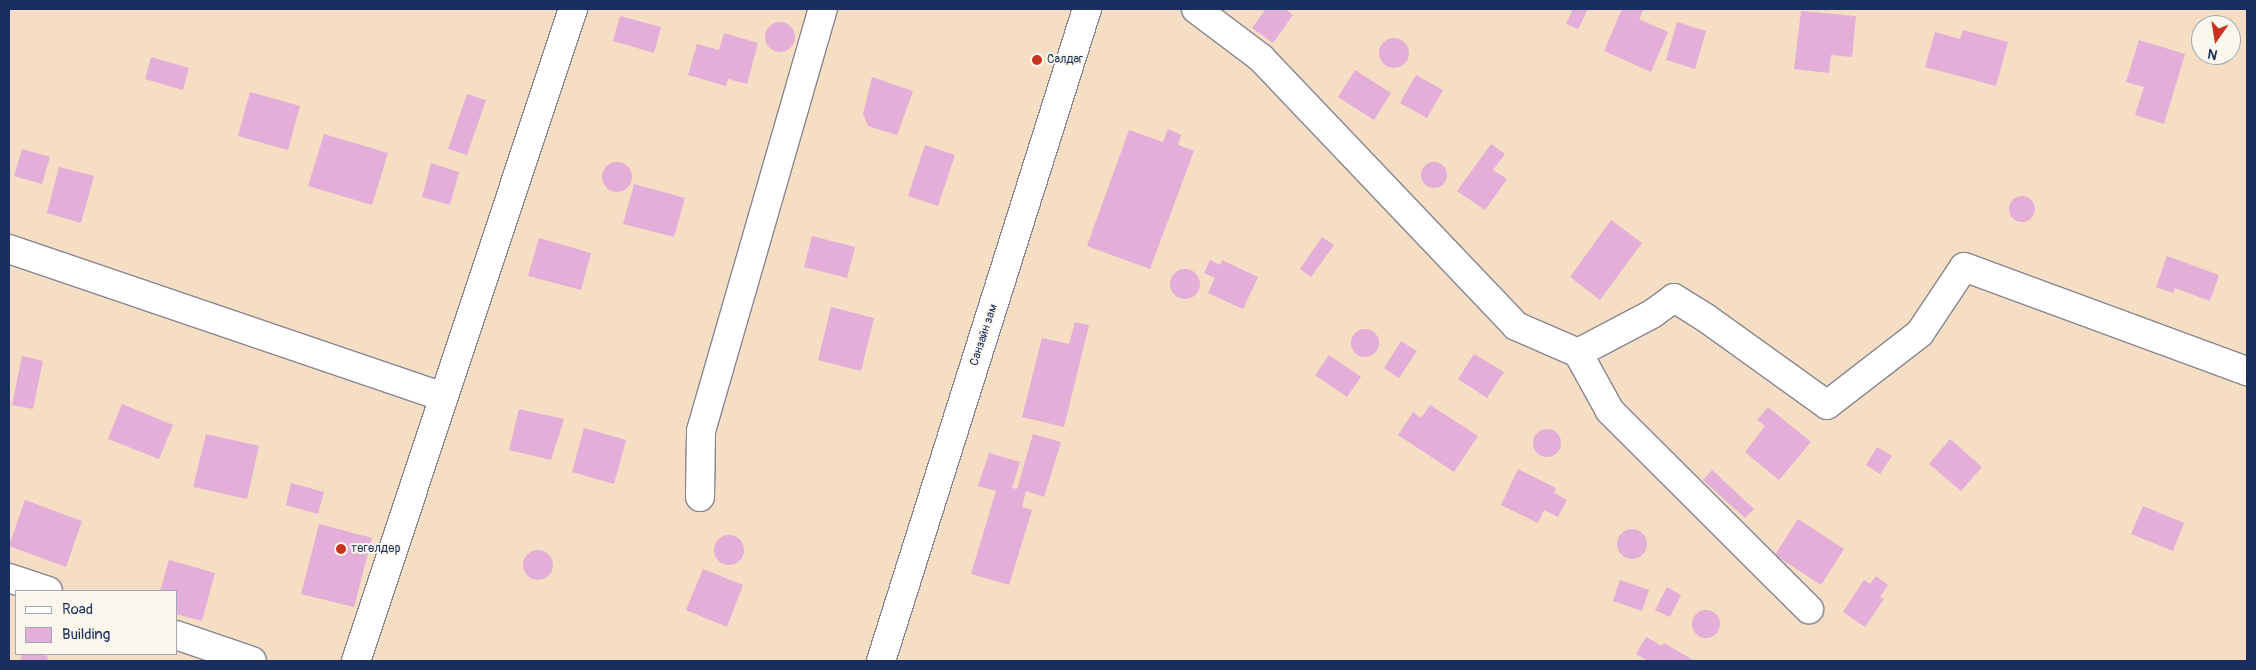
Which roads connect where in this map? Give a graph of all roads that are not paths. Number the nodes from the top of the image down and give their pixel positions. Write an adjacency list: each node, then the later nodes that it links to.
1 (573, 9): 8 (street)
2 (823, 9): 9 (street)
3 (1087, 9): 16 (street, Санзайн зам)
4 (1196, 9): 6 (street)
5 (9, 249): 8 (street)
6 (1578, 353): 7 (street); 12 (street)
7 (2247, 372)
8 (444, 397): 15 (street)
9 (700, 497)
10 (9, 578): 11 (street)
11 (45, 590)
12 (1809, 609)
13 (178, 636): 14 (street)
14 (252, 661)
15 (356, 661)
16 (881, 661)

